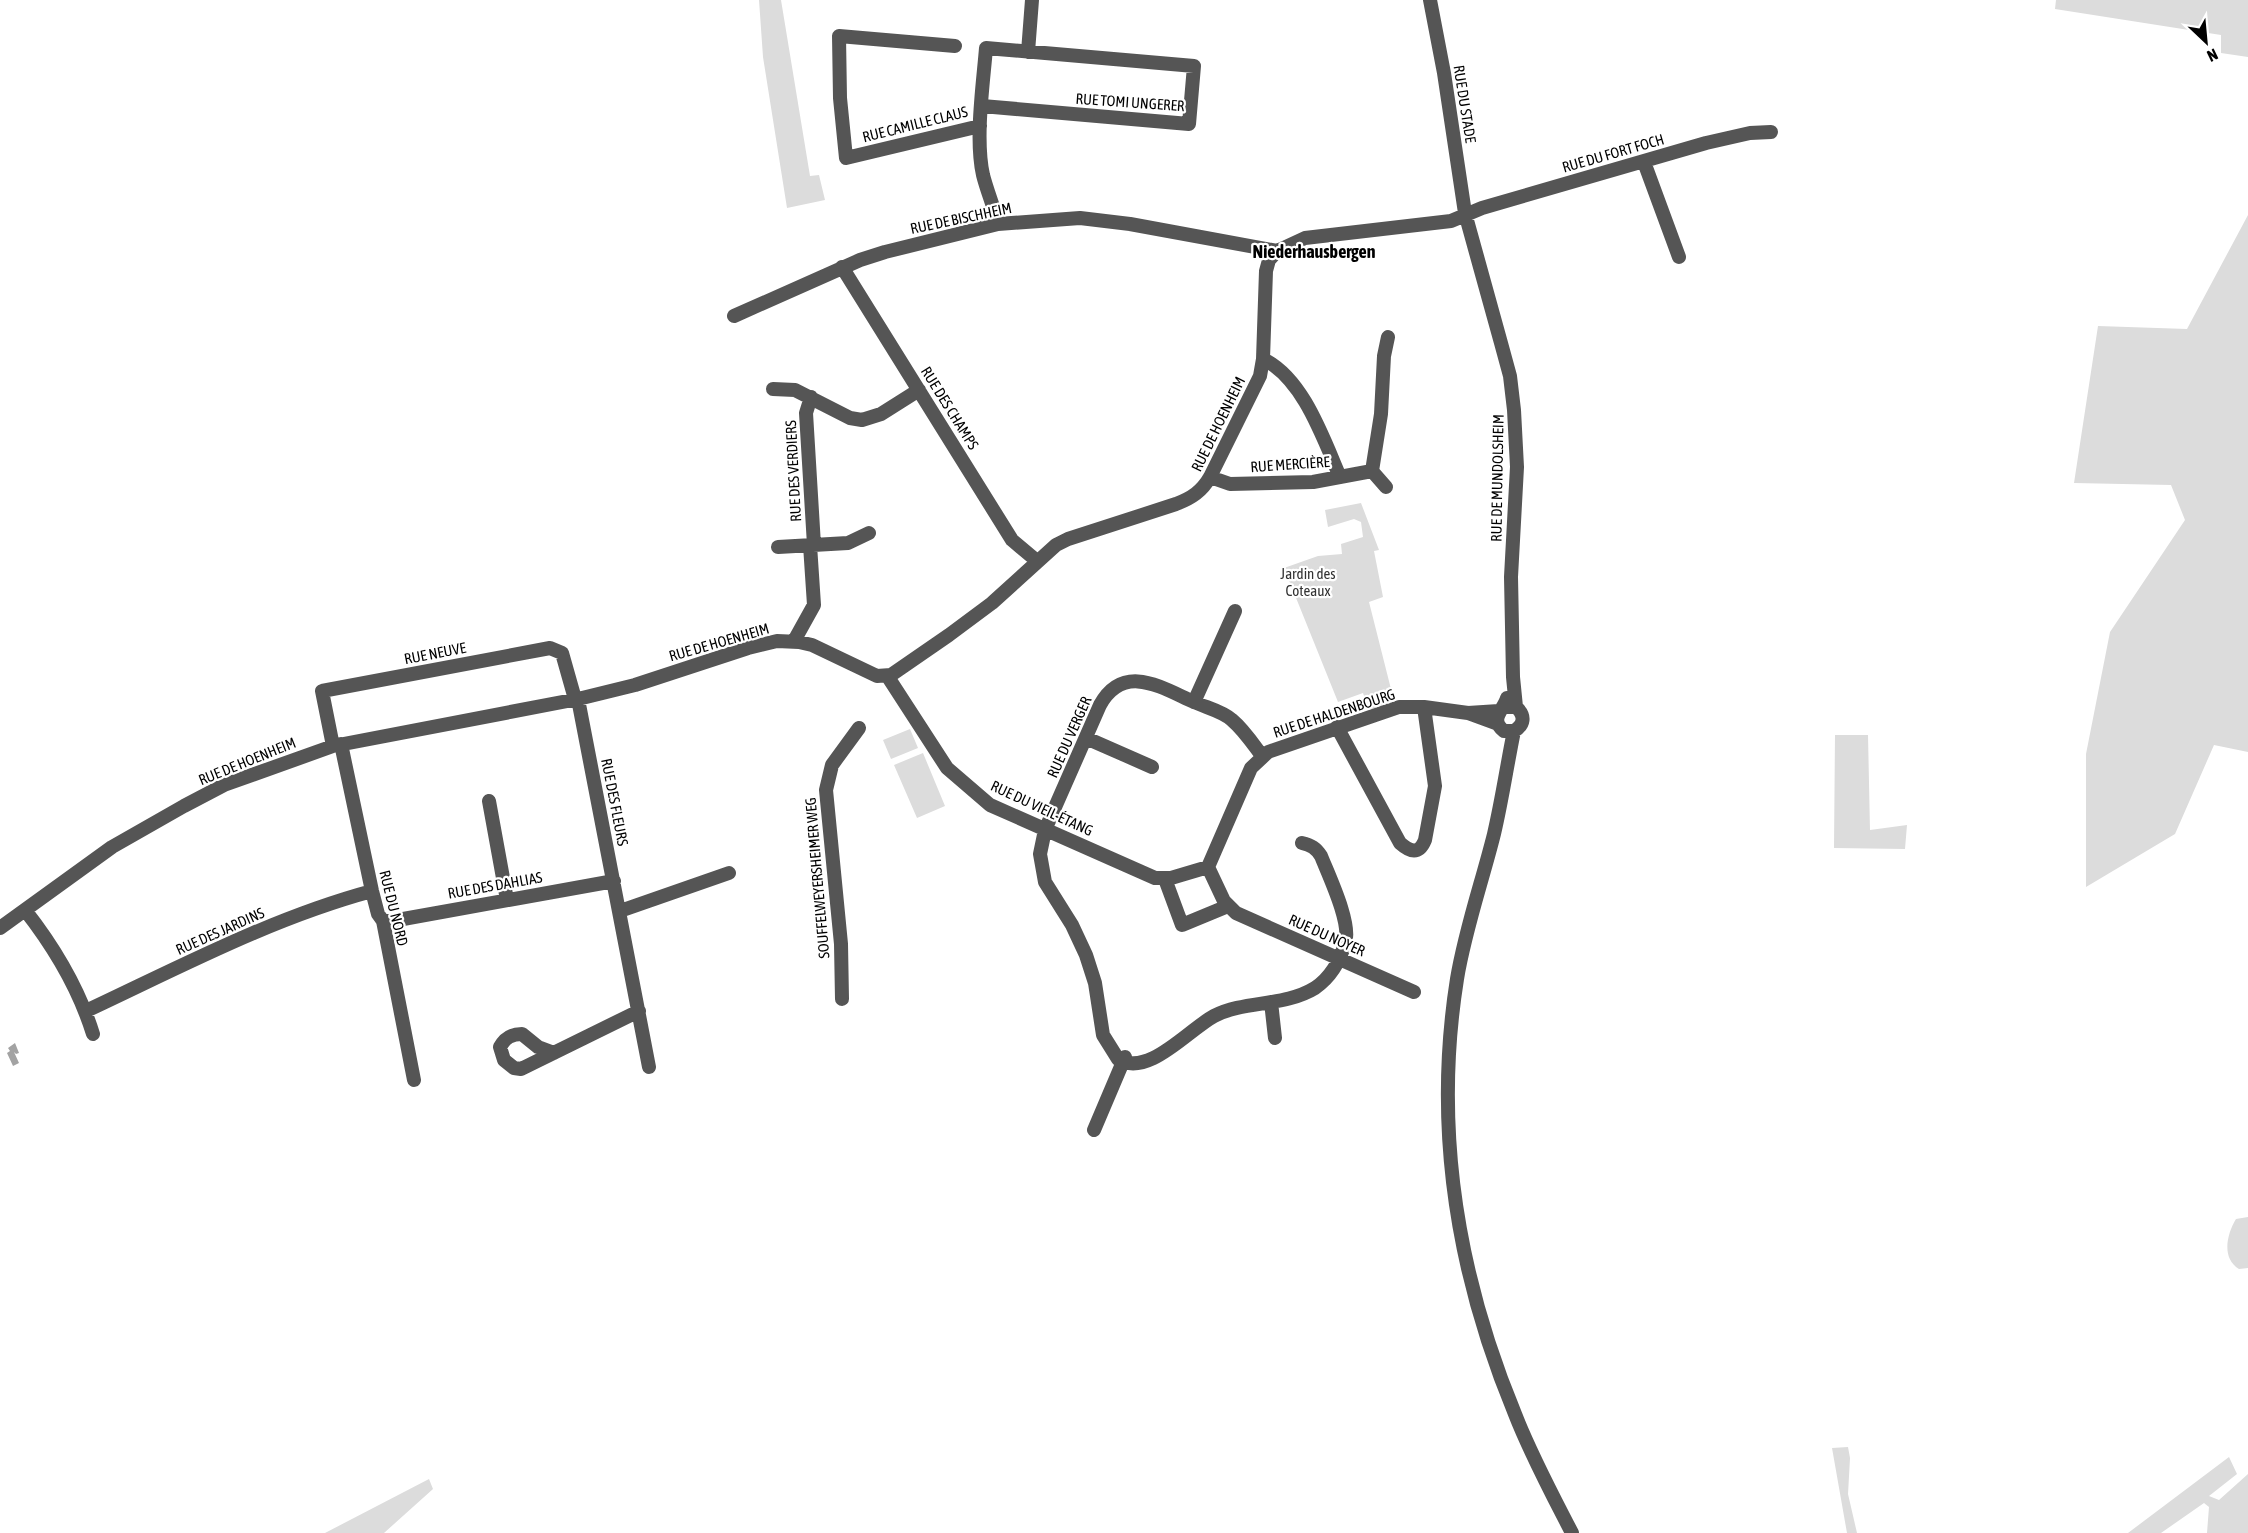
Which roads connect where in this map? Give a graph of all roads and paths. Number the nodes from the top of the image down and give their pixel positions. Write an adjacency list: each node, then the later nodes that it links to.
1 (1032, 0): 4 (street)
2 (1430, 0): 9 (street, RUE DU STADE)
3 (956, 46): 6 (street, RUE CAMILLE CLAUS)
4 (1028, 52): 5 (street, RUE TOMI UNGERER); 5 (street, RUE TOMI UNGERER)
5 (982, 106): 6 (street)
6 (980, 126): 10 (street)
7 (1771, 132): 8 (street, RUE DU FORT FOCH)
8 (1644, 162): 9 (street, RUE DU FORT FOCH); 12 (street)
9 (1465, 213): 11 (street); 34 (street, RUE DE MUNDOLSHEIM)
10 (998, 224): 11 (street, RUE DE BISCHHEIM); 13 (street, RUE DE BISCHHEIM)
11 (1277, 251): 16 (street, RUE DE HOENHEIM)
12 (1679, 257)
13 (842, 267): 14 (street, RUE DE BISCHHEIM); 18 (street, RUE DES CHAMPS)
14 (734, 316)
15 (1388, 337): 20 (street)
16 (1263, 359): 21 (street, RUE DE HOENHEIM); 22 (street)
17 (773, 389): 19 (street)
18 (919, 390): 19 (street); 27 (street, RUE DES CHAMPS)
19 (812, 397): 25 (street, RUE DES VERDIERS)
20 (1372, 471): 22 (street, RUE MERCIÈRE); 23 (street)
21 (1210, 477): 22 (street, RUE MERCIÈRE); 27 (street, RUE DE HOENHEIM)
22 (1340, 477)
23 (1386, 487)
24 (869, 533): 25 (street)
25 (812, 545): 26 (street); 29 (street, RUE DES VERDIERS)
26 (778, 547)
27 (1037, 561): 30 (street, RUE DE HOENHEIM)
28 (1235, 611): 32 (street)
29 (794, 641): 30 (street, RUE DE HOENHEIM); 31 (street, RUE DE HOENHEIM)
30 (888, 677): 42 (street, RUE DU VIEIL-ÉTANG)
31 (576, 699): 38 (street, RUE DE HOENHEIM); 38 (street, RUE NEUVE); 47 (street, RUE DES FLEURS)
32 (1194, 702): 37 (street, RUE DU VERGER); 39 (street, RUE DU VERGER)
33 (1424, 707): 34 (street, RUE DE HALDENBOURG); 35 (street, RUE DE HALDENBOURG); 35 (street)
34 (1506, 719): 68 (street, RUE DE MUNDOLSHEIM)
35 (1337, 727): 39 (street, RUE DE HALDENBOURG)
36 (860, 728): 57 (street, SOUFFELWEYERSHEIMER WEG)
37 (1086, 738): 40 (street); 42 (street, RUE DU VERGER)
38 (337, 745): 48 (street, RUE DU NORD); 51 (street, RUE DE HOENHEIM)
39 (1262, 756): 44 (street, RUE DE HALDENBOURG)
40 (1152, 767)
41 (489, 801): 49 (street)
42 (1045, 830): 46 (street, RUE DU VIEIL-ÉTANG); 64 (street, RUE DU VERGER)
43 (1302, 843): 55 (street)
44 (1208, 867): 46 (street); 50 (street)
45 (729, 873): 52 (street)
46 (1166, 879): 50 (street)
47 (614, 881): 49 (street, RUE DES DAHLIAS); 52 (street, RUE DES FLEURS)
48 (372, 891): 53 (street, RUE DU NORD); 59 (street, RUE DES JARDINS)
49 (507, 900): 53 (street, RUE DES DAHLIAS)
50 (1228, 906): 55 (street, RUE DU NOYER)
51 (25, 910): 54 (street, RUE DE HOENHEIM); 59 (street)
52 (620, 911): 60 (street, RUE DES FLEURS)
53 (382, 921): 66 (street, RUE DU NORD)
54 (1, 928)
55 (1339, 959): 56 (street, RUE DU NOYER); 58 (street)
56 (1414, 992)
57 (842, 999)
58 (1271, 1002): 62 (street); 64 (street)
59 (86, 1011): 61 (street)
60 (639, 1011): 63 (street); 65 (street, RUE DES FLEURS)
61 (93, 1034)
62 (1275, 1038)
63 (554, 1053)
64 (1124, 1059): 67 (street)
65 (649, 1066)
66 (414, 1080)
67 (1094, 1130)
68 (1572, 1533)

